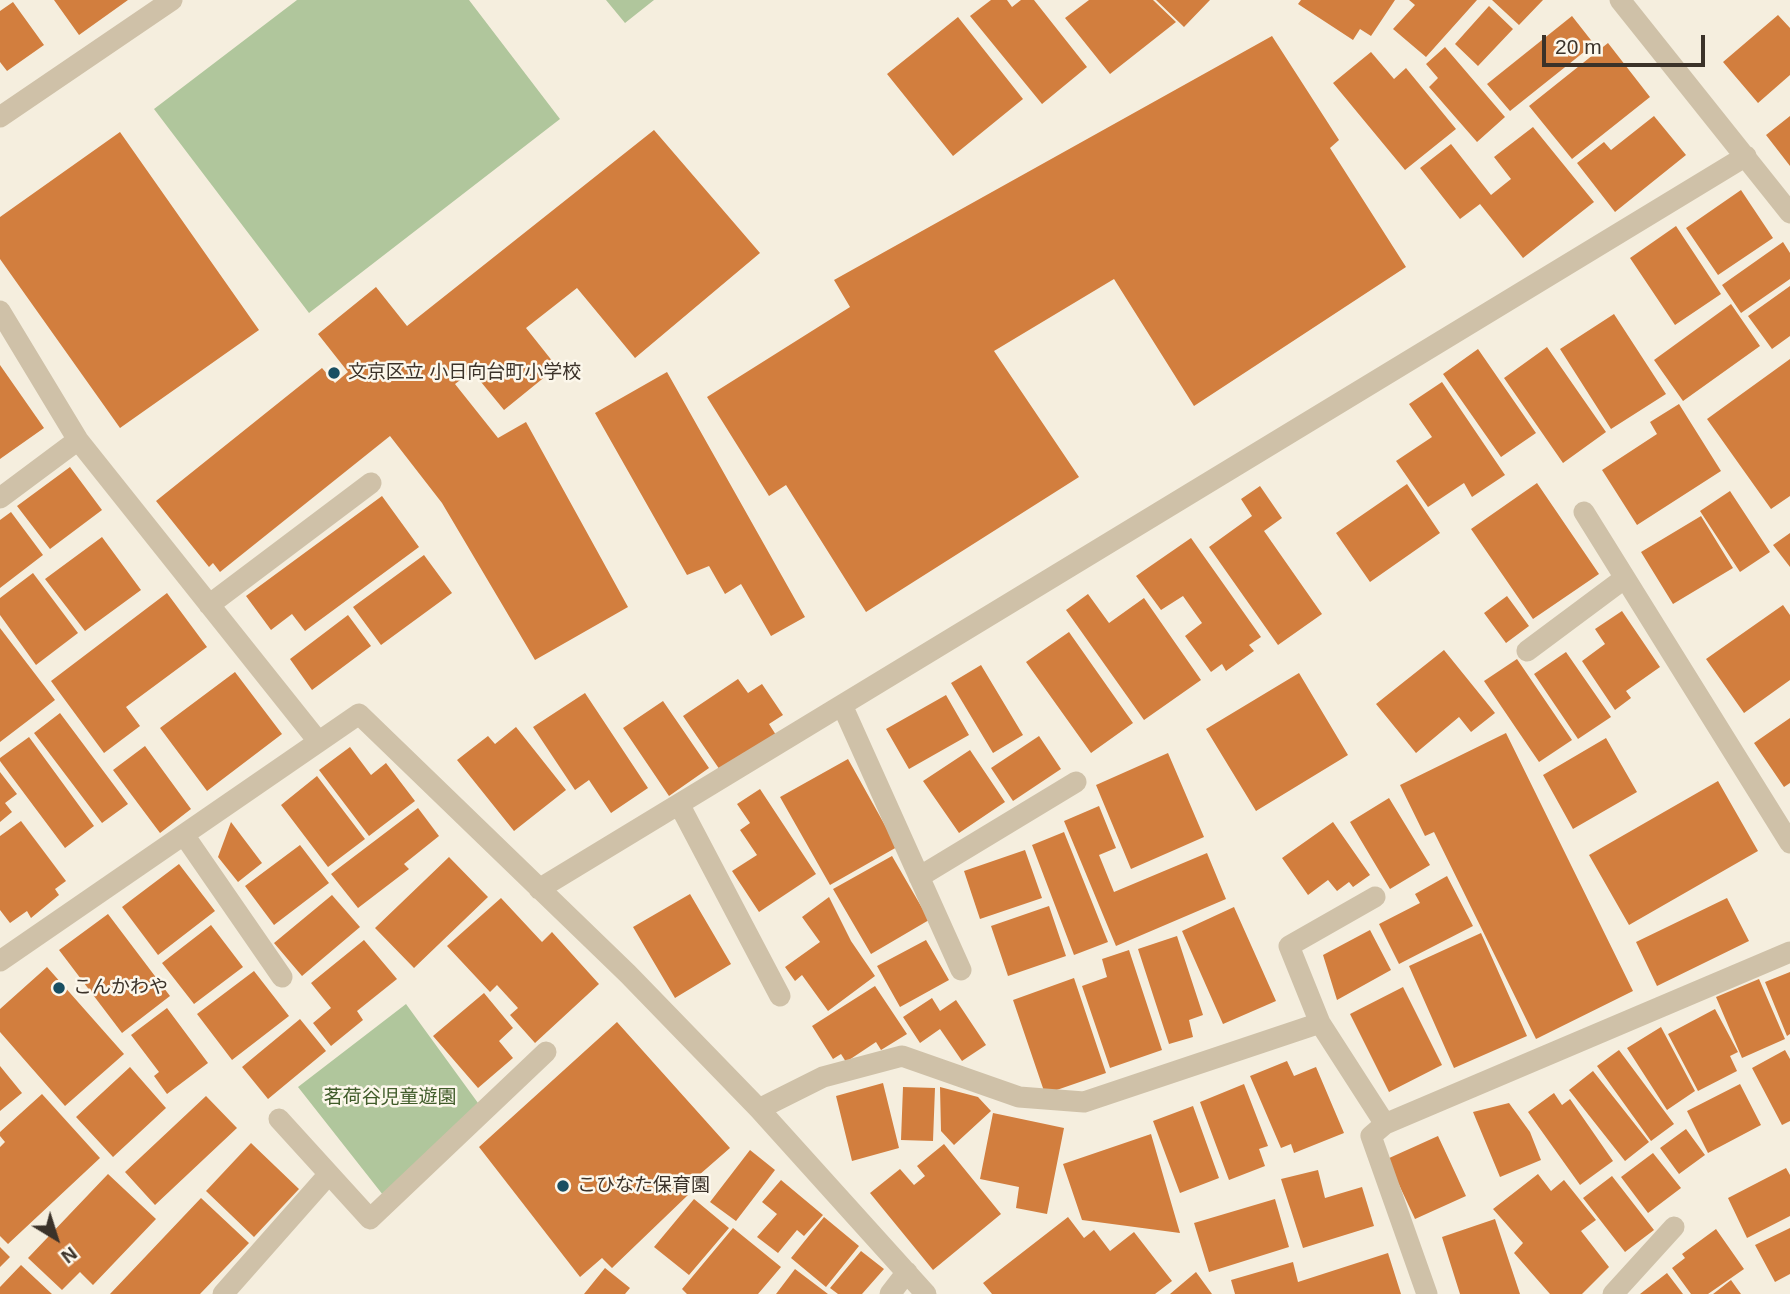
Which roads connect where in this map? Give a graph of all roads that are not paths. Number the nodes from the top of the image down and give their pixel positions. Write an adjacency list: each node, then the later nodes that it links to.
1 (172, 0): 3 (street)
2 (1620, 0): 4 (street)
3 (0, 117)
4 (1746, 156): 5 (street); 14 (street)
5 (1790, 213)
6 (0, 311): 7 (street)
7 (78, 440): 9 (street); 12 (street)
8 (370, 483): 12 (street)
9 (0, 498)
10 (1584, 513): 11 (street)
11 (1625, 578): 13 (street); 19 (street)
12 (209, 605): 15 (street)
13 (1527, 651)
14 (842, 705): 17 (street); 20 (street)
15 (318, 741): 18 (street); 21 (street)
16 (1076, 782): 20 (street)
17 (679, 804): 21 (street); 27 (street)
18 (184, 835): 24 (street); 26 (street)
19 (1790, 843)
20 (919, 877): 25 (street)
21 (540, 889): 30 (street)
22 (1375, 897): 28 (street)
23 (1790, 951): 32 (street)
24 (0, 961)
25 (961, 970)
26 (282, 978)
27 (780, 996)
28 (1320, 1023): 30 (street); 32 (street)
29 (546, 1052): 33 (street)
30 (759, 1109): 35 (street)
31 (279, 1119): 33 (street)
32 (1385, 1124): 39 (street)
33 (329, 1174): 36 (street)
34 (1674, 1227): 40 (street)
35 (907, 1272): 37 (street); 38 (street)
36 (223, 1294)
37 (890, 1294)
38 (926, 1294)
39 (1427, 1294)
40 (1613, 1294)

